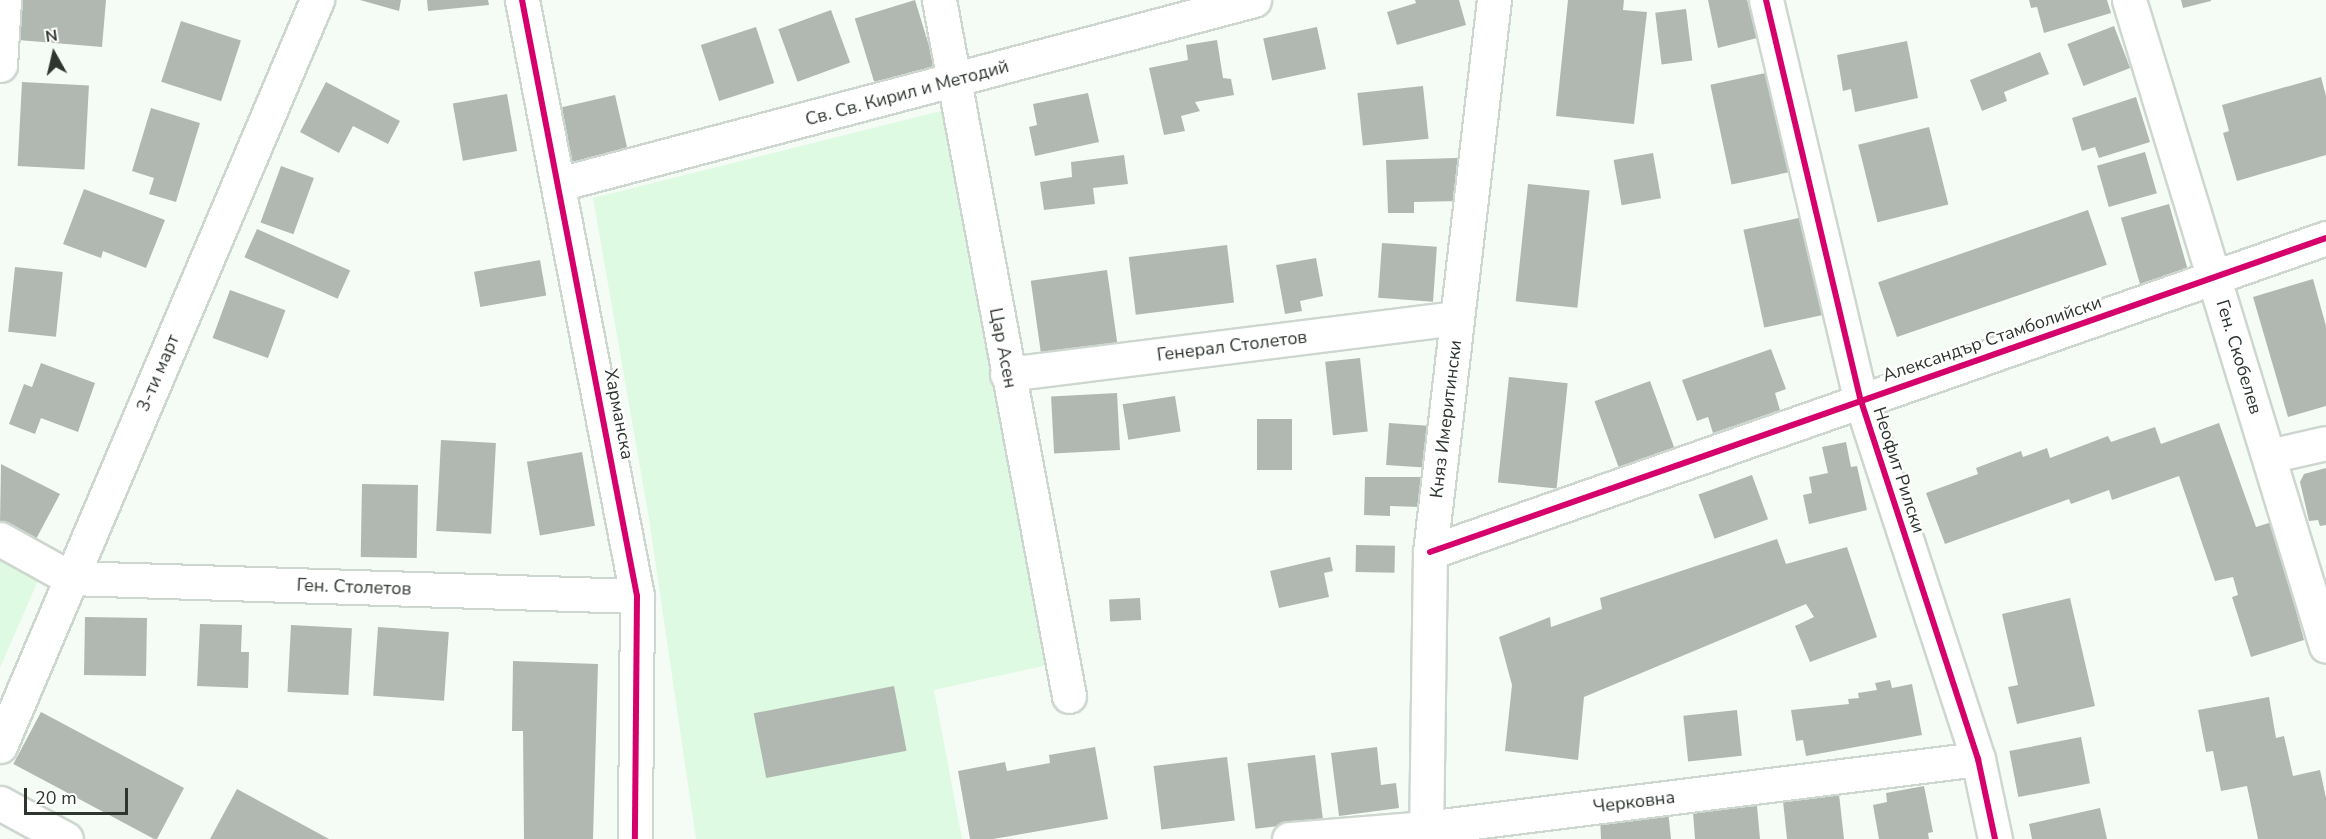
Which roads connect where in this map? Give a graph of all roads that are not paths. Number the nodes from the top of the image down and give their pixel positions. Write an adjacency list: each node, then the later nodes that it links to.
1 (4, 0): 9 (street)
2 (317, 0): 21 (street, 3-ти март)
3 (522, 0): 11 (street, Харманска)
4 (939, 0): 10 (street, Цар Асен)
5 (1254, 0): 10 (street, Св. Св. Кирил и Методий)
6 (1494, 0): 14 (street, Княз Имеритински)
7 (1766, 0): 16 (street, Неофит Рилски)
8 (2129, 0): 13 (street, Ген. Скобелев)
9 (0, 65)
10 (954, 81): 11 (street, Св. Св. Кирил и Методий); 15 (street, Цар Асен)
11 (559, 184): 22 (street, Харманска)
12 (2326, 238): 13 (street, Александър Стамболийски)
13 (2215, 277): 16 (street, Александър Стамболийски); 18 (street, Ген. Скобелев)
14 (1457, 318): 15 (street, Генерал Столетов); 20 (street, Княз Имеритински)
15 (1007, 374): 24 (street, Цар Асен)
16 (1861, 401): 20 (street, Александър Стамболийски); 26 (street, Неофит Рилски)
17 (2326, 443): 18 (street)
18 (2269, 456): 23 (street, Ген. Скобелев)
19 (0, 539): 21 (street)
20 (1430, 552): 28 (street, Княз Имеритински)
21 (70, 578): 22 (street, Ген. Столетов); 25 (street, 3-ти март)
22 (637, 596): 30 (street, Харманска)
23 (2326, 646)
24 (1069, 696)
25 (0, 746)
26 (1978, 759): 28 (street, Черковна); 32 (street, Неофит Рилски)
27 (0, 803): 29 (street)
28 (1426, 833): 31 (street, Черковна)
29 (66, 839)
30 (635, 839)
31 (1289, 839)
32 (1995, 839)

